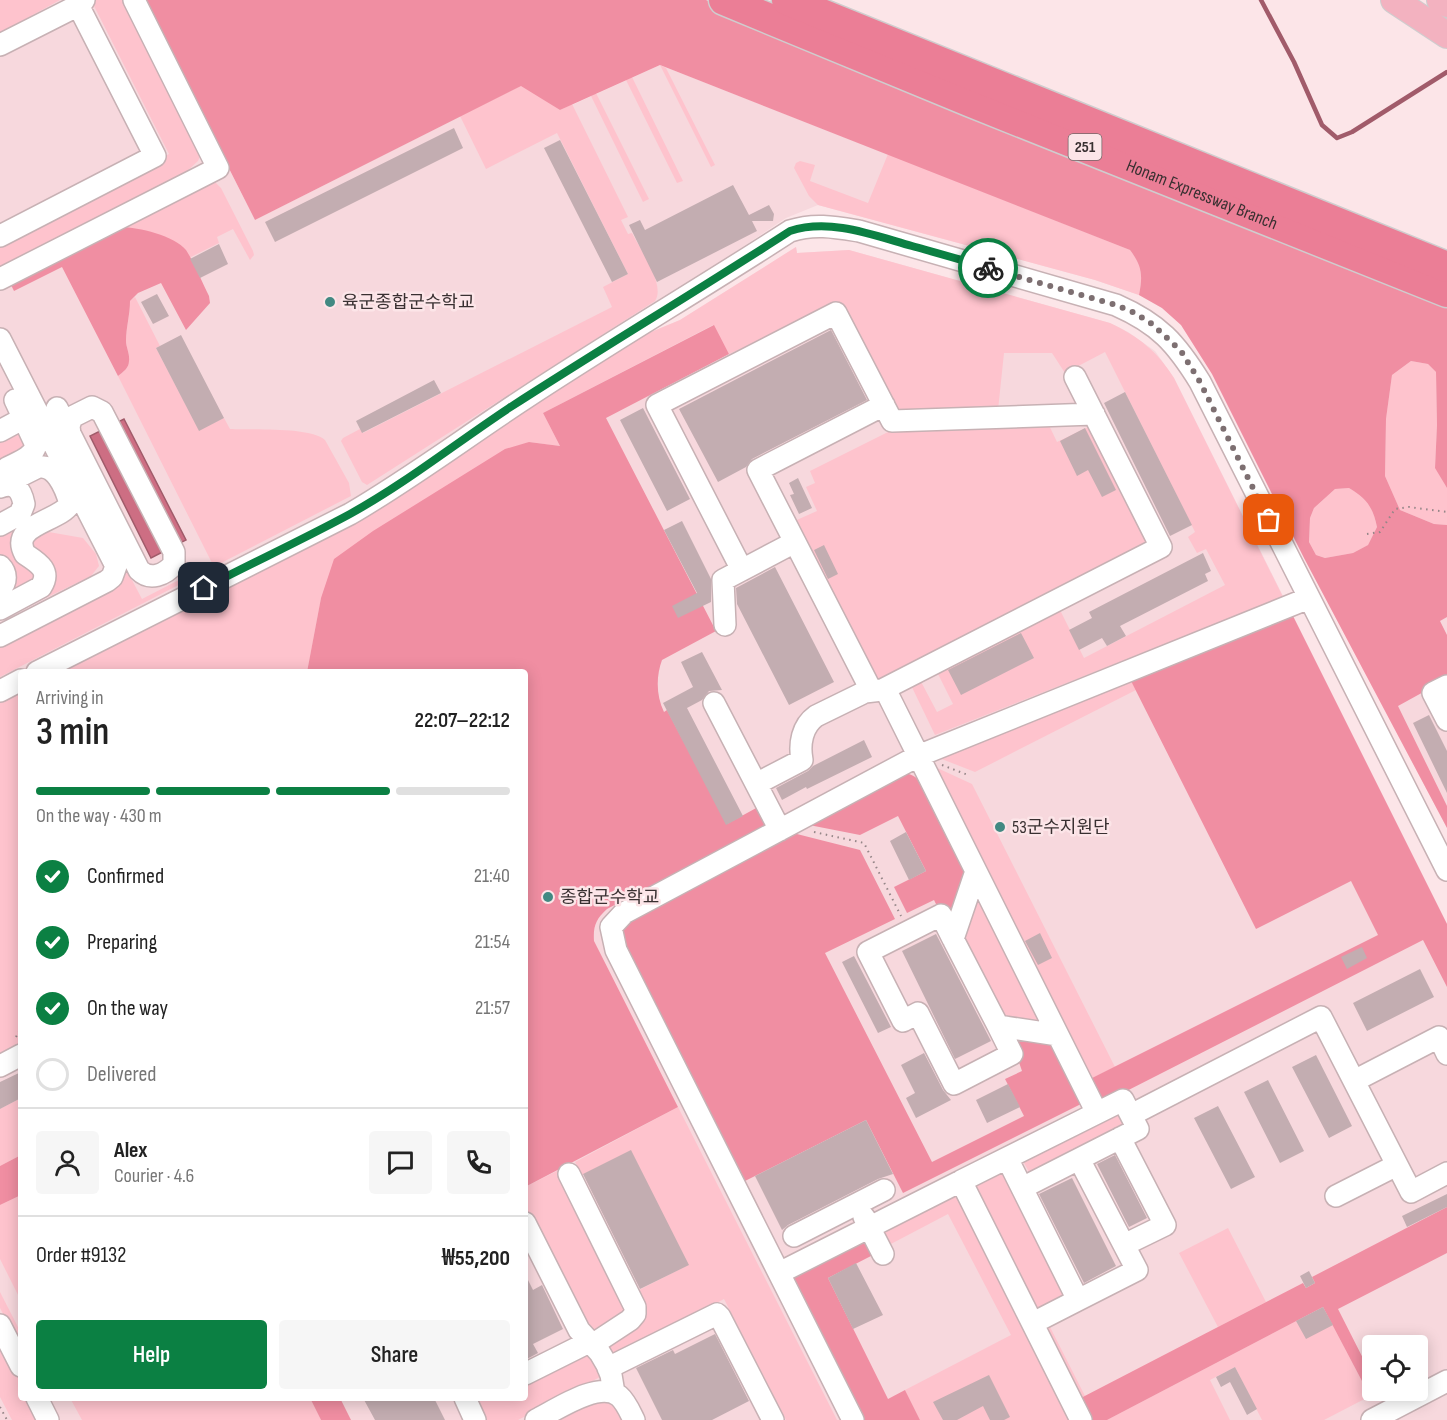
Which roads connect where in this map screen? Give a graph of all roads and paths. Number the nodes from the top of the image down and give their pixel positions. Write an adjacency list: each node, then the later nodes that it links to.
1 (134, 0): 12 (street)
2 (724, 0): 13 (highway, Honam Expressway Branch / 251)
3 (787, 0): 11 (highway, Honam Expressway Branch / 251)
4 (1394, 0): 8 (main road)
5 (1440, 0): 7 (main road)
6 (81, 3): 9 (street); 10 (street)
7 (1447, 4)
8 (1447, 34)
9 (0, 45)
10 (0, 236)
11 (1447, 267)
12 (0, 279)
13 (1447, 292)
14 (0, 339): 36 (street)
15 (0, 370): 17 (street)
16 (1075, 377): 20 (street)
17 (6, 399): 21 (street)
18 (884, 405): 20 (street); 29 (street); 31 (street)
19 (57, 408): 23 (street)
20 (1094, 414): 40 (street)
21 (24, 418): 22 (street); 24 (street)
22 (0, 431)
23 (70, 435): 23 (street)
24 (0, 471)
25 (0, 487): 27 (street); 34 (street)
26 (1447, 512): 28 (path)
27 (0, 525)
28 (1367, 534)
29 (795, 542): 31 (street); 40 (street)
30 (0, 566): 32 (street)
31 (742, 570): 35 (street)
32 (0, 589)
33 (1309, 598): 37 (street); 44 (street); 47 (street)
34 (0, 609)
35 (725, 625)
36 (0, 636)
37 (43, 669)
38 (18, 682): 41 (street)
39 (1447, 686): 43 (street)
40 (878, 689): 44 (street); 45 (street)
41 (0, 691)
42 (714, 703): 45 (street)
43 (1447, 720)
44 (918, 756): 46 (street); 48 (street)
45 (756, 783): 46 (street)
46 (784, 828): 49 (path); 75 (street)
47 (1447, 870)
48 (976, 872): 50 (street); 52 (street)
49 (909, 931): 50 (street); 51 (street)
50 (953, 939): 51 (street)
51 (998, 1026): 52 (street)
52 (1058, 1035): 57 (street)
53 (1447, 1054): 56 (street)
54 (18, 1057): 55 (street)
55 (0, 1066)
56 (1354, 1081): 58 (street); 62 (street)
57 (1097, 1113): 58 (street); 60 (street)
58 (1131, 1115): 59 (street)
59 (1120, 1138): 61 (street); 73 (street)
60 (1007, 1158): 65 (street); 66 (street)
61 (1079, 1159): 66 (street); 73 (street)
62 (1396, 1165): 63 (street); 68 (street)
63 (1447, 1173)
64 (569, 1174): 79 (street)
65 (961, 1181): 70 (street); 77 (street)
66 (1022, 1188): 76 (street)
67 (884, 1190): 69 (street)
68 (1336, 1196)
69 (857, 1204): 70 (street); 72 (street)
70 (869, 1227): 74 (street); 75 (street)
71 (528, 1229): 79 (street)
72 (794, 1236)
73 (1124, 1245): 76 (street)
74 (883, 1254)
75 (779, 1273): 95 (street)
76 (1078, 1300): 77 (street)
77 (1033, 1323): 96 (street)
78 (0, 1325): 80 (street)
79 (590, 1343): 81 (street); 82 (street)
80 (18, 1360)
81 (608, 1368): 84 (street); 94 (street)
82 (528, 1373)
83 (1447, 1381): 87 (street)
84 (614, 1393): 92 (street); 93 (street)
85 (38, 1401): 90 (street)
86 (466, 1401): 91 (street)
87 (1411, 1403): 97 (street)
88 (0, 1407): 89 (path)
89 (7, 1420)
90 (48, 1420)
91 (476, 1420)
92 (536, 1420)
93 (634, 1420)
94 (773, 1420)
95 (853, 1420)
96 (1081, 1420)
97 (1372, 1420)

